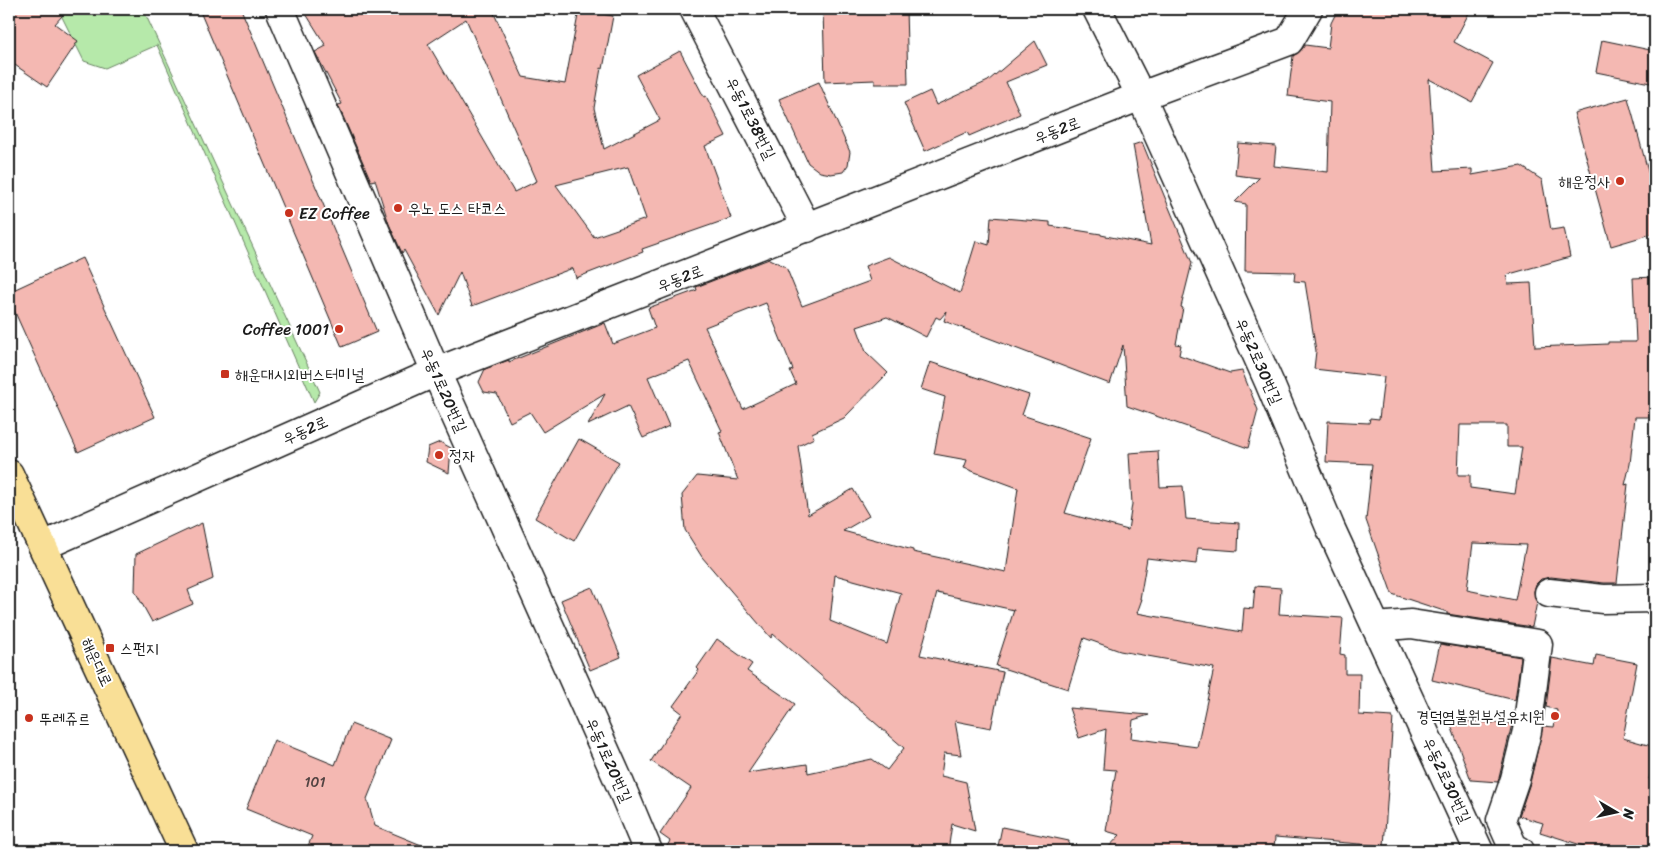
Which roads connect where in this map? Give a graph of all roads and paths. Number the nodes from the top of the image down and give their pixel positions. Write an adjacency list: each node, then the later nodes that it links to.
1 (280, 9): 7 (street, 우동1로20번길)
2 (694, 9): 6 (street, 우동1로38번길)
3 (1097, 9): 5 (street, 우동2로30번길)
4 (1308, 9): 5 (street, 우동2로)
5 (1141, 96): 6 (street, 우동2로); 12 (street, 우동2로30번길)
6 (807, 228): 7 (street, 우동2로)
7 (436, 372): 9 (street, 우동2로); 14 (street, 우동1로20번길)
8 (9, 474): 9 (main road, 해운대로)
9 (43, 546): 13 (main road, 해운대로)
10 (1549, 593): 11 (street)
11 (1655, 598)
12 (1376, 627): 15 (street, 우동2로30번길); 16 (street)
13 (184, 851)
14 (648, 851)
15 (1479, 851)
16 (1520, 851)

